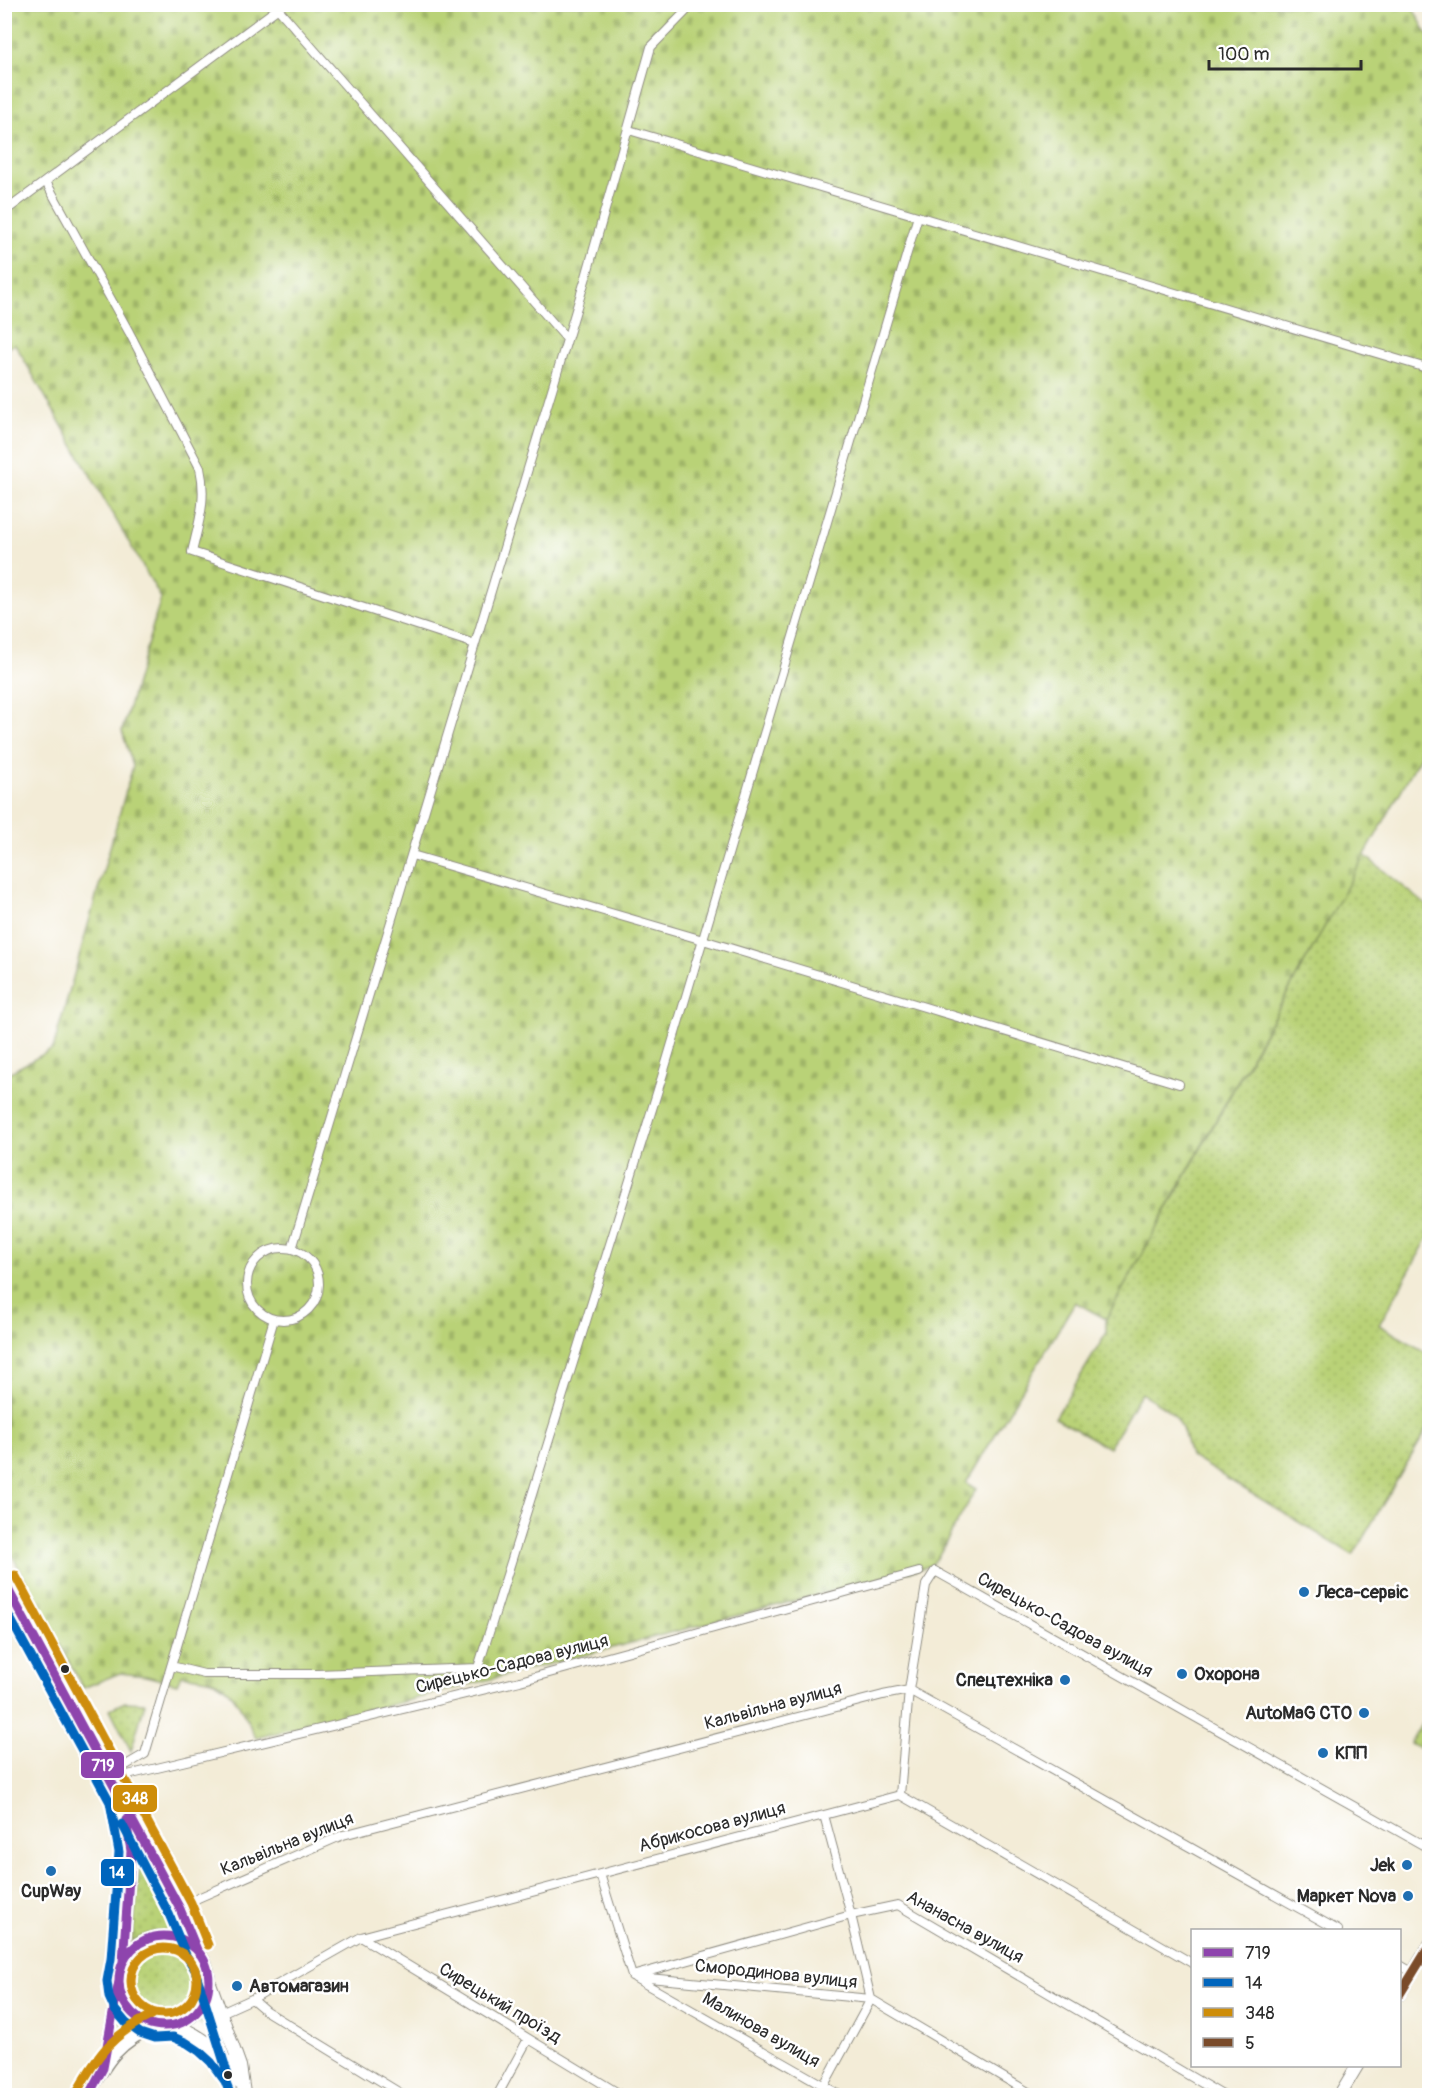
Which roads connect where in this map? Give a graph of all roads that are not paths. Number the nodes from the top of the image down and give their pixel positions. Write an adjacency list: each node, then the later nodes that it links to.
1 (693, 4): 3 (street)
2 (276, 7): 4 (street); 7 (street)
3 (629, 130): 6 (street); 7 (street)
4 (46, 182): 5 (street); 9 (street)
5 (4, 212)
6 (918, 216): 8 (street); 11 (street)
7 (567, 339): 9 (street)
8 (1430, 369)
9 (475, 644): 10 (street)
10 (412, 855): 11 (street); 13 (street)
11 (703, 940): 12 (street); 17 (street)
12 (1179, 1084)
13 (292, 1249): 14 (street); 14 (street)
14 (274, 1319): 17 (street)
15 (919, 1572): 19 (street, Сирецько-Садова вулиця)
16 (4, 1581): 19 (main road)
17 (171, 1666): 19 (street)
18 (909, 1690): 20 (street); 23 (street, Сирецько-Садова вулиця); 25 (street, Кальвільна вулиця); 27 (street)
19 (110, 1777): 21 (main road)
20 (900, 1795): 22 (street, Абрикосова вулиця); 32 (street)
21 (122, 1798): 25 (main road); 31 (main road)
22 (824, 1815): 24 (street, Абрикосова вулиця); 26 (street)
23 (1430, 1849)
24 (600, 1874): 28 (street, Абрикосова вулиця); 35 (street)
25 (180, 1909): 30 (main road)
26 (851, 1915): 35 (street, Ананасна вулиця); 40 (street); 56 (street, Ананасна вулиця)
27 (1336, 1929)
28 (361, 1937): 39 (street, Абрикосова вулиця); 44 (street, Сирецький проїзд)
29 (1430, 1944): 34 (main road)
30 (197, 1950): 31 (main road); 37 (main road)
31 (123, 1961): 36 (main road)
32 (1191, 1962)
33 (1401, 1966): 34 (street)
34 (1412, 1972): 38 (main road)
35 (632, 1976): 40 (street, Смородинова вулиця); 47 (street, Малинова вулиця)
36 (119, 1982): 43 (main road); 46 (street)
37 (210, 1982): 41 (main road); 42 (main road)
38 (1401, 1992)
39 (252, 1999): 41 (street, Абрикосова вулиця); 50 (street)
40 (871, 1999): 47 (street); 55 (street, Смородинова вулиця)
41 (221, 2013): 48 (main road)
42 (175, 2025): 43 (main road); 48 (main road)
43 (157, 2026): 46 (street)
44 (528, 2039): 51 (street); 52 (street, Сирецький проїзд)
45 (1356, 2067): 57 (main road)
46 (103, 2068): 49 (street)
47 (824, 2085): 53 (street); 54 (street, Малинова вулиця)
48 (244, 2094)
49 (88, 2096)
50 (405, 2096)
51 (497, 2096)
52 (623, 2096)
53 (818, 2096)
54 (842, 2096)
55 (1035, 2096)
56 (1224, 2096)
57 (1340, 2096)

